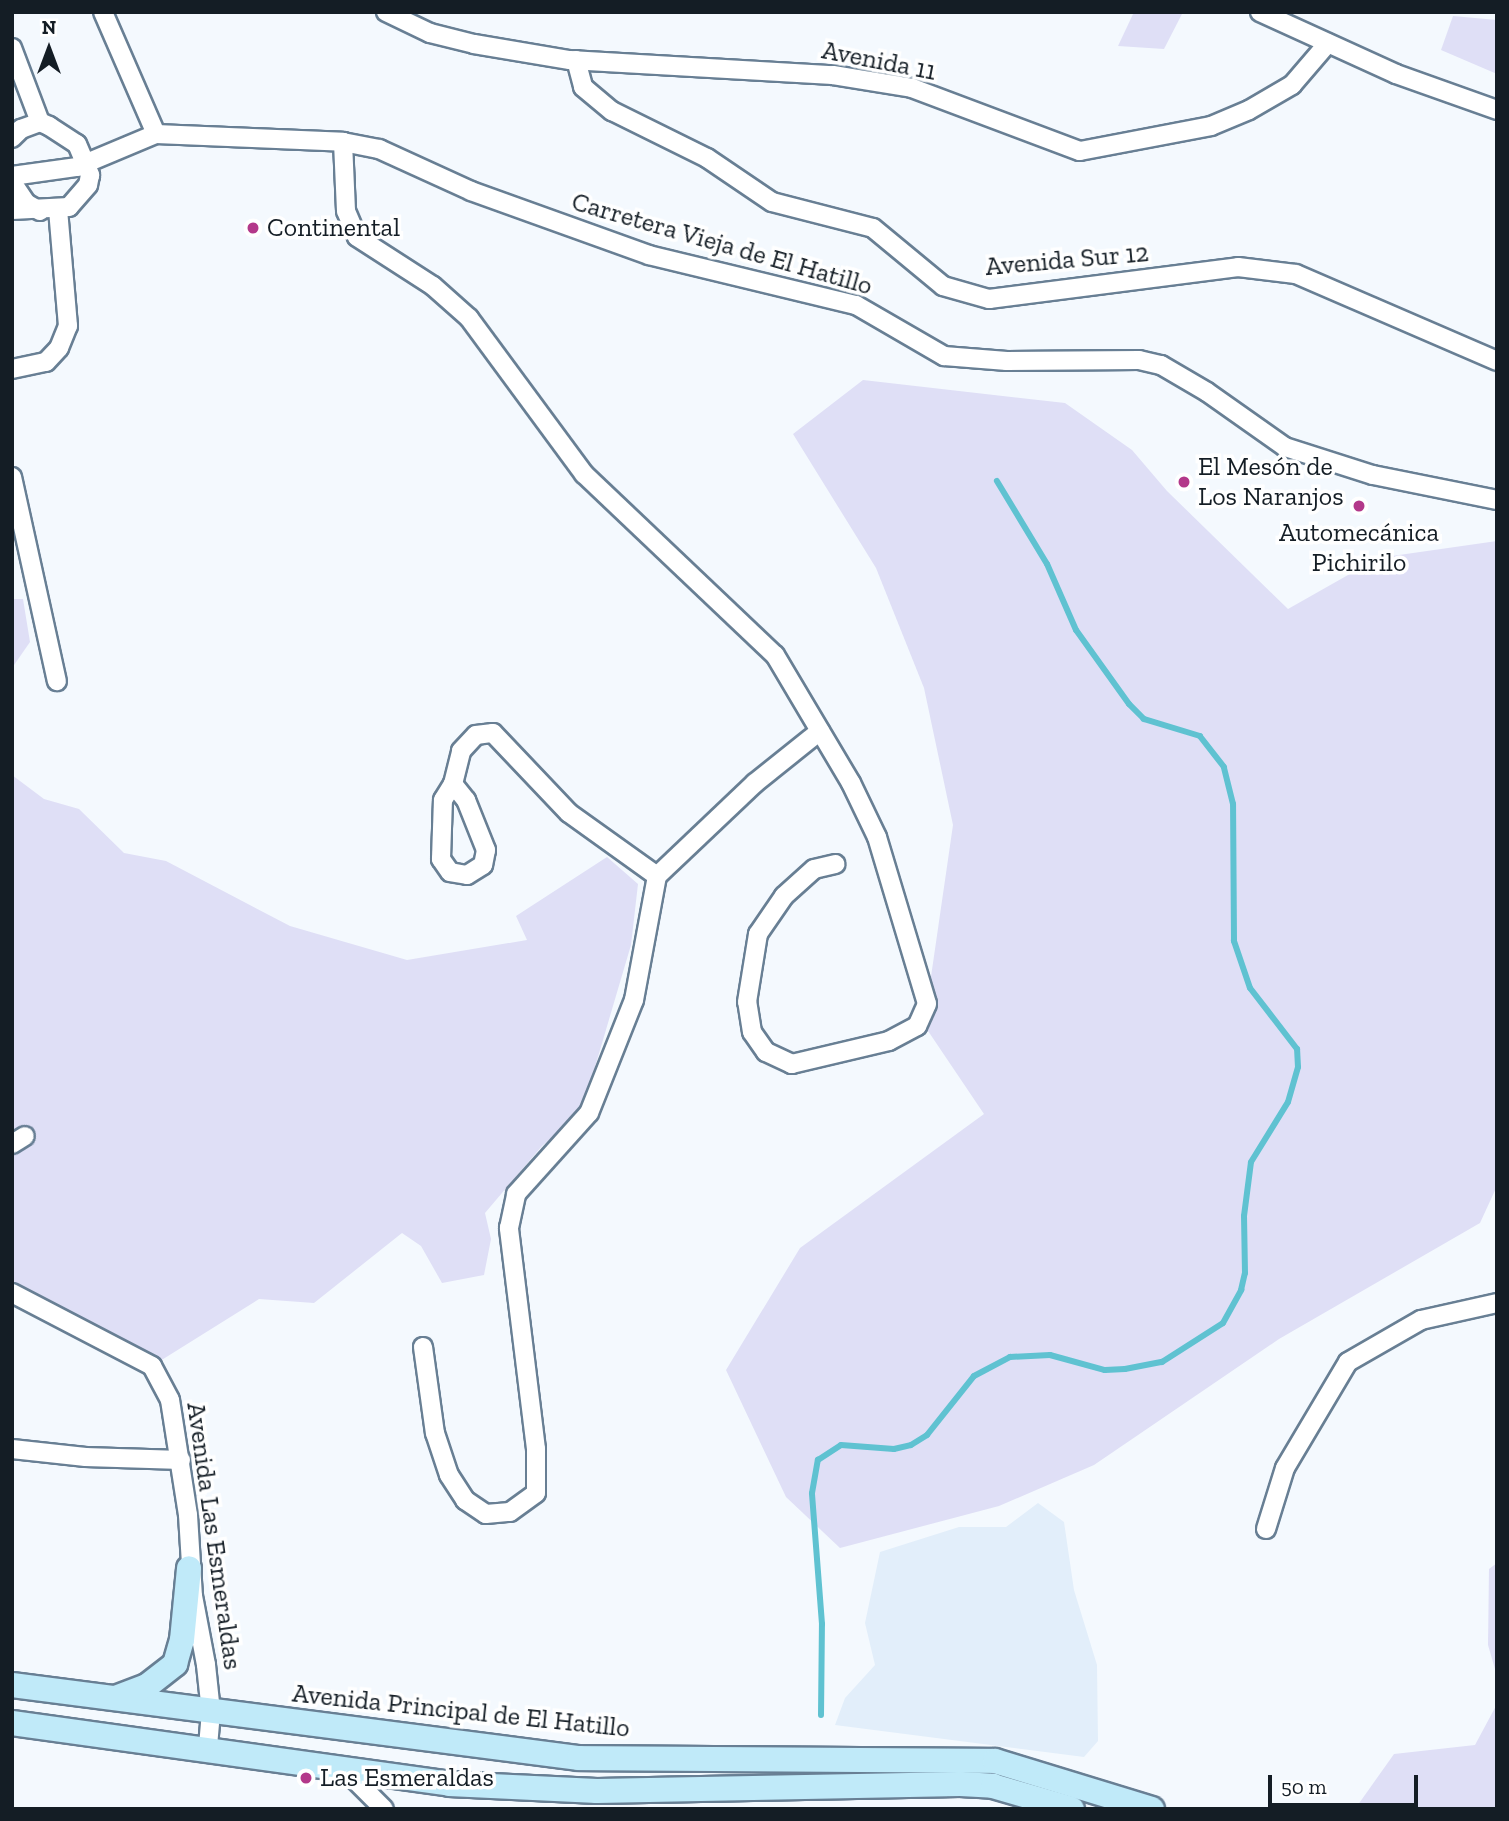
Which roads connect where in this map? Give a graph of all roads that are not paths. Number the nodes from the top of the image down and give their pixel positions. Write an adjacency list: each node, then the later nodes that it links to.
1 (103, 12): 9 (street)
2 (386, 12): 6 (street, Avenida 11)
3 (1260, 12): 4 (street)
4 (1328, 43): 6 (street, Avenida 11); 7 (street)
5 (12, 48): 8 (street)
6 (576, 60): 17 (street, Avenida Sur 12)
7 (1497, 110)
8 (40, 122): 10 (street); 12 (street)
9 (156, 134): 11 (street, Carretera Vieja de El Hatillo); 12 (street)
10 (12, 138)
11 (343, 142): 20 (street, Carretera Vieja de El Hatillo); 22 (street)
12 (86, 161): 13 (street); 16 (street)
13 (12, 176)
14 (12, 181): 16 (street)
15 (12, 209): 16 (street)
16 (49, 211): 18 (street)
17 (1497, 361)
18 (12, 369)
19 (12, 477): 21 (street)
20 (1497, 500)
21 (57, 681)
22 (820, 731): 24 (street); 25 (street)
23 (453, 784): 25 (street)
24 (835, 864)
25 (657, 876): 28 (street)
26 (12, 1293): 30 (street, Avenida Las Esmeraldas)
27 (1497, 1303): 31 (street)
28 (424, 1347)
29 (12, 1449): 30 (street)
30 (181, 1460): 32 (street, Avenida Las Esmeraldas)
31 (1266, 1529)
32 (189, 1568): 34 (main road); 35 (street, Avenida Las Esmeraldas)
33 (12, 1685): 34 (main road, Avenida Principal de El Hatillo)
34 (115, 1698): 35 (main road, Avenida Principal de El Hatillo)
35 (211, 1712): 37 (street, Avenida Las Esmeraldas); 41 (main road, Avenida Principal de El Hatillo)
36 (12, 1723): 37 (main road)
37 (208, 1749): 38 (main road)
38 (345, 1770): 39 (street); 40 (main road)
39 (384, 1809)
40 (1072, 1809)
41 (1152, 1809)

